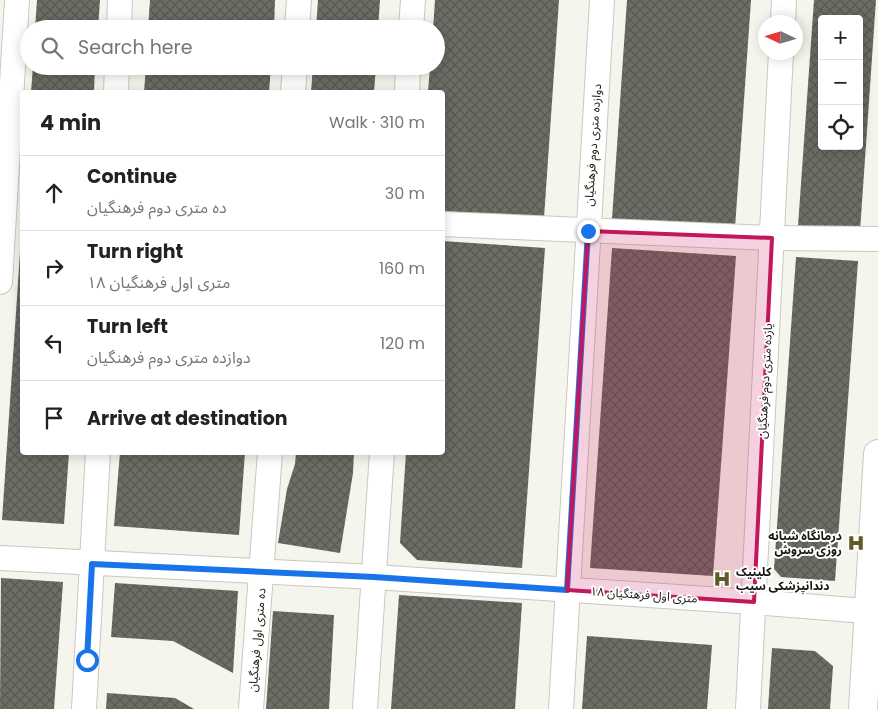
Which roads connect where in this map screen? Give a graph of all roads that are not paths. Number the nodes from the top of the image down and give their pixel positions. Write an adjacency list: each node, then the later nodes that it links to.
1 (17, 0): 22 (street)
2 (120, 0): 8 (street)
3 (299, 0): 9 (street)
4 (413, 0): 10 (street)
5 (602, 0): 19 (street, دوازده متری دوم فرهنگیان)
6 (784, 0): 7 (street)
7 (783, 15)
8 (119, 20)
9 (298, 20)
10 (412, 20)
11 (781, 60): 20 (street, یازده متری دوم فرهنگیان)
12 (117, 75): 15 (street)
13 (294, 75): 16 (street)
14 (407, 75): 17 (street)
15 (116, 90)
16 (293, 90)
17 (406, 90)
18 (445, 224): 19 (street)
19 (588, 231): 20 (street); 31 (street, دوازده متری دوم فرهنگیان)
20 (772, 238): 21 (street); 32 (street, یازده متری دوم فرهنگیان)
21 (878, 239)
22 (0, 282)
23 (878, 454): 33 (main road)
24 (98, 455): 28 (street)
25 (270, 455): 29 (street, ده متری اول فرهنگیان)
26 (382, 455): 30 (street)
27 (0, 558): 28 (street, ۱۸ متری اول فرهنگیان)
28 (92, 564): 29 (street, ۱۸ متری اول فرهنگیان); 34 (street)
29 (263, 571): 30 (street, ۱۸ متری اول فرهنگیان); 35 (street, ده متری اول فرهنگیان)
30 (374, 577): 31 (street, ۱۸ متری اول فرهنگیان); 36 (street)
31 (567, 590): 32 (street, ۱۸ متری اول فرهنگیان); 37 (street, دوازده متری دوم فرهنگیان)
32 (754, 602): 33 (street, ۱۸ متری اول فرهنگیان); 38 (street, یازده متری دوم فرهنگیان)
33 (873, 612): 39 (main road)
34 (84, 709)
35 (252, 709)
36 (365, 709)
37 (560, 709)
38 (748, 709)
39 (863, 709)

